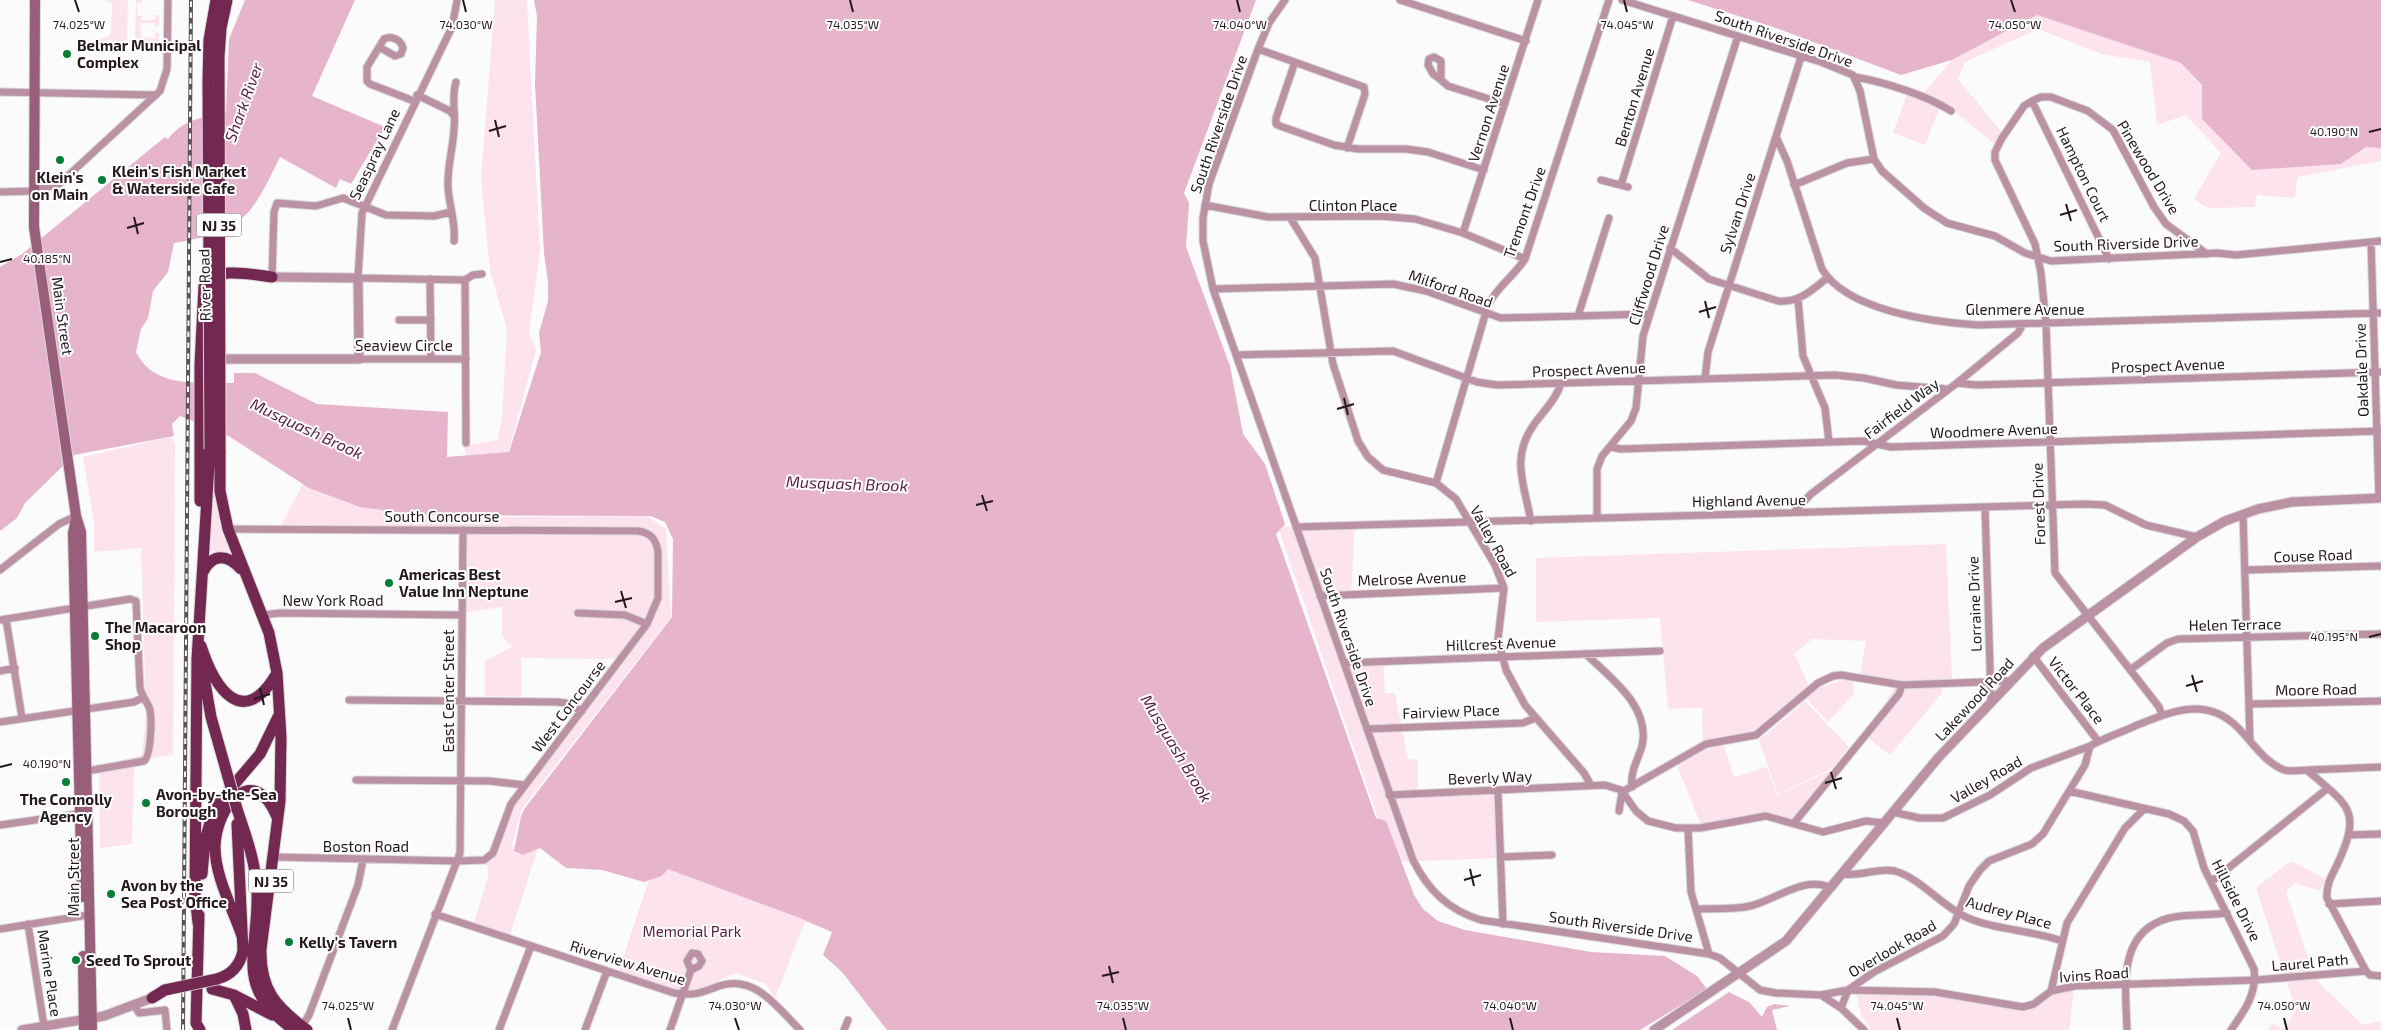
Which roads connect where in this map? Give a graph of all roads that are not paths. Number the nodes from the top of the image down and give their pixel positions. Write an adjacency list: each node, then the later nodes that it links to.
1 (35, 0): 22 (main road, Main Street)
2 (168, 0): 23 (street)
3 (216, 0): 90 (highway, NJ 35, bridge)
4 (227, 0): 71 (highway, River Road / NJ 35, bridge)
5 (455, 0): 24 (street, Seaspray Lane)
6 (1285, 0): 15 (street, South Riverside Drive)
7 (1400, 0): 13 (street)
8 (1538, 0): 13 (street, Vernon Avenue)
9 (1609, 0): 50 (street, Tremont Drive)
10 (1622, 0): 11 (street, South Riverside Drive)
11 (1673, 16): 12 (street, South Riverside Drive); 33 (street, Benton Avenue)
12 (1738, 36): 16 (street, South Riverside Drive); 46 (street, Cliffwood Drive)
13 (1526, 41): 26 (street, Vernon Avenue)
14 (379, 47): 24 (street)
15 (1258, 49): 17 (street); 37 (street, South Riverside Drive)
16 (1801, 56): 18 (street, South Riverside Drive); 29 (street, Sylvan Drive)
17 (1295, 62): 30 (street); 30 (street)
18 (1855, 77): 27 (street); 31 (street, South Riverside Drive)
19 (1441, 80): 26 (street)
20 (456, 82): 28 (street)
21 (0, 92): 22 (street)
22 (34, 93): 23 (street); 36 (main road, Main Street)
23 (156, 95): 36 (street)
24 (416, 98): 28 (street); 38 (street, Seaspray Lane)
25 (2032, 101): 47 (street, Pinewood Drive); 48 (street); 49 (street, Hampton Court)
26 (1505, 104): 32 (street, Vernon Avenue)
27 (1951, 111)
28 (454, 116): 39 (street)
29 (1776, 139): 34 (street); 58 (street, Sylvan Drive)
30 (1346, 148): 32 (street)
31 (1874, 159): 34 (street); 48 (street, South Riverside Drive)
32 (1484, 170): 42 (street, Vernon Avenue)
33 (1601, 180)
34 (1794, 185): 54 (street)
35 (0, 192): 36 (street)
36 (33, 192): 97 (main road, Main Street)
37 (1205, 205): 41 (street, Clinton Place); 59 (street, South Riverside Drive)
38 (364, 207): 39 (street); 52 (street); 53 (street, Seaspray Lane)
39 (451, 212): 43 (street)
40 (1609, 218): 64 (street)
41 (1291, 219): 42 (street, Clinton Place); 57 (street, Valley Road)
42 (1463, 233): 50 (street, Clinton Place)
43 (454, 241)
44 (2381, 241): 45 (street, South Riverside Drive)
45 (2371, 242): 47 (street, South Riverside Drive); 61 (street, Oakdale Drive)
46 (1670, 248): 58 (street); 63 (street, Cliffwood Drive)
47 (2208, 254): 49 (street, South Riverside Drive)
48 (2038, 257): 49 (street, South Riverside Drive); 68 (street, Forest Drive)
49 (2108, 259)
50 (1525, 260): 62 (street, Tremont Drive)
51 (482, 274): 56 (street)
52 (272, 277): 53 (street); 90 (highway)
53 (358, 278): 55 (street); 72 (street, Seaspray Lane)
54 (1827, 278): 60 (street); 67 (street, Glenmere Avenue)
55 (430, 279): 56 (street); 66 (street)
56 (465, 280): 74 (street, Seaview Circle)
57 (1320, 285): 59 (street, Milford Road); 62 (street, Milford Road); 69 (street, Valley Road)
58 (1728, 286): 60 (street); 78 (street, Sylvan Drive)
59 (1213, 289): 70 (street, South Riverside Drive)
60 (1798, 299): 76 (street)
61 (2377, 313): 68 (street, Glenmere Avenue); 75 (street, Oakdale Drive)
62 (1486, 314): 64 (street, Milford Road); 77 (street, Tremont Drive)
63 (1650, 314): 64 (street, Milford Road); 79 (street, Cliffwood Drive)
64 (1578, 316)
65 (399, 320): 66 (street)
66 (431, 320): 73 (street)
67 (2024, 324): 68 (street, Glenmere Avenue); 82 (street, Fairfield Way)
68 (2046, 324): 80 (street, Forest Drive)
69 (1330, 352): 70 (street, Prospect Avenue); 77 (street, Prospect Avenue); 91 (street, Valley Road)
70 (1236, 355): 101 (street, South Riverside Drive)
71 (220, 359): 72 (street, Seaview Circle); 90 (highway, River Road / NJ 35, bridge)
72 (358, 359): 73 (street, Seaview Circle)
73 (431, 359): 74 (street, Seaview Circle)
74 (466, 359): 87 (street)
75 (2378, 372): 80 (street, Prospect Avenue); 84 (street, Oakdale Drive)
76 (1810, 376): 78 (street, Prospect Avenue); 83 (street, Prospect Avenue); 85 (street)
77 (1467, 378): 81 (street, Prospect Avenue); 91 (street, Tremont Drive)
78 (1705, 379): 79 (street, Prospect Avenue)
79 (1639, 381): 81 (street, Prospect Avenue); 89 (street, Cliffwood Drive)
80 (2048, 383): 82 (street, Prospect Avenue); 86 (street, Forest Drive)
81 (1561, 384): 99 (street)
82 (1957, 384): 83 (street, Fairfield Way)
83 (1947, 389): 88 (street, Fairfield Way)
84 (2379, 431): 86 (street, Woodmere Avenue); 92 (street, Oakdale Drive)
85 (1828, 442): 88 (street, Woodmere Avenue); 89 (street, Woodmere Avenue)
86 (2050, 442): 88 (street, Woodmere Avenue); 93 (street, Forest Drive)
87 (466, 443)
88 (1876, 444): 95 (street, Fairfield Way)
89 (1610, 447): 98 (street, Cliffwood Drive)
90 (210, 449): 102 (highway, NJ 35); 109 (highway, NJ 35); 113 (highway)
91 (1436, 483): 100 (street, Valley Road)
92 (2380, 498): 96 (street, Lakewood Road)
93 (2052, 505): 94 (street, Highland Avenue); 104 (street, Highland Avenue); 118 (street, Forest Drive)
94 (1985, 507): 95 (street, Highland Avenue); 134 (street, Lorraine Drive)
95 (1794, 512): 98 (street, Highland Avenue)
96 (2243, 514): 104 (street, Lakewood Road); 108 (street)
97 (76, 516): 107 (street); 114 (main road, Main Street)
98 (1597, 518): 99 (street, Highland Avenue)
99 (1531, 520): 100 (street, Highland Avenue)
100 (1469, 522): 101 (street, Highland Avenue); 111 (street, Valley Road)
101 (1296, 527): 112 (street, South Riverside Drive)
102 (228, 529): 103 (street, South Concourse); 110 (highway, NJ 35)
103 (463, 530): 105 (street, South Concourse); 117 (street, East Center Street)
104 (2197, 537): 118 (street, Lakewood Road)
105 (654, 539): 120 (street, West Concourse)
106 (2381, 566): 108 (street, Couse Road)
107 (0, 570)
108 (2246, 570): 122 (street)
109 (202, 574): 110 (highway); 113 (highway, NJ 35)
110 (246, 574): 116 (highway, NJ 35)
111 (1504, 588): 112 (street, Melrose Avenue); 126 (street, Valley Road)
112 (1320, 596): 128 (street, South Riverside Drive)
113 (201, 602): 123 (highway, NJ 35)
114 (80, 607): 119 (street); 136 (street); 142 (main road, Main Street)
115 (578, 613): 120 (street)
116 (263, 615): 117 (street, New York Road); 132 (highway, NJ 35)
117 (462, 615): 139 (street, East Center Street)
118 (2088, 616): 127 (street, Lakewood Road); 130 (street, Forest Drive)
119 (3, 619): 129 (street)
120 (647, 624): 143 (street, West Concourse)
121 (2381, 634): 122 (street, Helen Terrace)
122 (2248, 638): 130 (street, Helen Terrace); 141 (street)
123 (199, 642): 132 (highway); 167 (highway, NJ 35, bridge); 193 (highway)
124 (1660, 651): 125 (street, Hillcrest Avenue)
125 (1586, 654): 126 (street, Hillcrest Avenue); 160 (street)
126 (1502, 656): 128 (street, Hillcrest Avenue); 147 (street, Valley Road)
127 (2033, 656): 133 (street, Lakewood Road); 150 (street, Victor Place)
128 (1344, 663): 149 (street, South Riverside Drive)
129 (15, 668): 131 (street); 146 (street)
130 (2130, 670): 145 (street, Forest Drive)
131 (0, 671)
132 (277, 673): 144 (highway, NJ 35)
133 (2010, 680): 134 (street); 138 (street, Lakewood Road)
134 (1990, 681): 135 (street); 138 (street, Lorraine Drive)
135 (1902, 685): 160 (street); 172 (street)
136 (142, 698): 142 (street); 155 (street)
137 (349, 700): 139 (street)
138 (1991, 700): 169 (street, Lakewood Road)
139 (461, 701): 143 (street); 157 (street, East Center Street)
140 (2381, 701): 141 (street, Moore Road)
141 (2251, 704): 151 (street)
142 (81, 710): 146 (street); 155 (main road, Main Street); 170 (main road, Main Street)
143 (582, 711): 158 (street, West Concourse)
144 (280, 713): 171 (highway, NJ 35); 193 (highway)
145 (2162, 715): 150 (street, Valley Road); 151 (street, Valley Road)
146 (22, 718): 148 (street)
147 (1535, 718): 149 (street, Fairview Place); 159 (street, Valley Road)
148 (0, 722)
149 (1367, 729): 165 (street, South Riverside Drive)
150 (2098, 741): 152 (street, Valley Road)
151 (2250, 741): 154 (street, Valley Road)
152 (2090, 746): 163 (street, Overlook Road); 169 (street, Valley Road)
153 (2381, 768): 154 (street, Valley Road)
154 (2307, 770): 161 (street)
155 (87, 771): 170 (main road, Main Street)
156 (356, 780): 157 (street)
157 (461, 781): 158 (street); 182 (street, East Center Street)
158 (524, 785): 182 (street, West Concourse)
159 (1591, 786): 162 (street, Beverly Way); 164 (street)
160 (1632, 787): 164 (street)
161 (2328, 788): 177 (street); 184 (street)
162 (1498, 791): 165 (street, Beverly Way); 178 (street)
163 (2070, 791): 166 (street, Hillside Drive); 189 (street, Overlook Road)
164 (1622, 792): 168 (street); 175 (street)
165 (1389, 795): 195 (street, South Riverside Drive)
166 (2144, 809): 184 (street, Hillside Drive); 198 (street)
167 (237, 810): 197 (highway); 217 (highway, NJ 35)
168 (1620, 811)
169 (1893, 812): 173 (street, Lakewood Road)
170 (84, 813): 174 (street); 192 (main road, Main Street)
171 (278, 819): 180 (highway, NJ 35); 197 (highway)
172 (1794, 823): 173 (street); 175 (street)
173 (1884, 823): 183 (street, Lakewood Road)
174 (0, 825)
175 (1688, 829): 188 (street)
176 (2381, 834): 177 (street)
177 (2349, 835): 187 (street)
178 (1501, 856): 179 (street); 195 (street)
179 (1552, 856)
180 (274, 858): 181 (street, Boston Road); 222 (highway, NJ 35)
181 (363, 860): 182 (street, Boston Road); 222 (street)
182 (458, 861): 191 (street, East Center Street)
183 (1843, 874): 185 (street, Lakewood Road); 189 (street, Audrey Place)
184 (2211, 882): 190 (street, Hillside Drive)
185 (1831, 888): 188 (street); 204 (street, Lakewood Road)
186 (2381, 901): 187 (street)
187 (2329, 904): 203 (street)
188 (1696, 909): 200 (street)
189 (1959, 913): 198 (street, Audrey Place); 209 (street, Overlook Road)
190 (2227, 913): 206 (street, Hillside Drive); 208 (street)
191 (435, 914): 199 (street, Riverview Avenue); 227 (street, East Center Street)
192 (85, 916): 194 (street); 219 (main road, Main Street)
193 (198, 923): 221 (highway)
194 (28, 924): 196 (street); 220 (street, Marine Place)
195 (1502, 924): 200 (street, South Riverside Drive)
196 (0, 928)
197 (242, 936): 207 (highway)
198 (2062, 941): 210 (street)
199 (531, 946): 202 (street, Riverview Avenue); 228 (street)
200 (1709, 954): 204 (street, South Riverside Drive)
201 (691, 970): 211 (street)
202 (607, 971): 211 (street, Riverview Avenue); 229 (street)
203 (2366, 972): 205 (street, Laurel Path); 206 (street, Laurel Path)
204 (1739, 974): 212 (street, South Riverside Drive); 233 (street, Lakewood Road)
205 (2381, 976)
206 (2256, 980): 208 (street, Ivins Road); 236 (street)
207 (215, 984): 213 (highway); 214 (highway)
208 (2126, 984): 210 (street, Ivins Road); 235 (street)
209 (1848, 990): 210 (street, Ivins Road); 212 (street, Ivins Road); 216 (street, Overlook Road)
210 (2051, 991)
211 (683, 994): 230 (street); 231 (street, Riverview Avenue)
212 (1821, 995): 216 (street)
213 (234, 996): 217 (highway); 226 (highway)
214 (152, 998): 215 (street)
215 (134, 1005): 219 (street); 225 (street)
216 (1841, 1008): 234 (street)
217 (274, 1016): 222 (highway, NJ 35)
218 (848, 1020): 232 (street)
219 (87, 1023): 220 (street); 224 (main road, Main Street)
220 (44, 1026): 223 (street)
221 (197, 1028)
222 (301, 1029)
223 (22, 1030)
224 (92, 1030)
225 (167, 1030)
226 (246, 1030)
227 (392, 1030)
228 (499, 1030)
229 (584, 1030)
230 (670, 1030)
231 (800, 1030)
232 (844, 1030)
233 (1654, 1030)
234 (1864, 1030)
235 (2127, 1030)
236 (2231, 1030)

